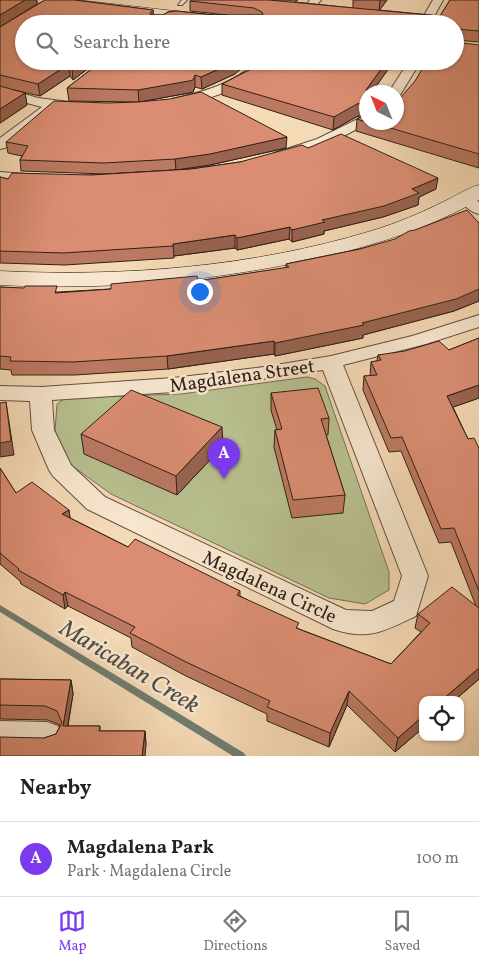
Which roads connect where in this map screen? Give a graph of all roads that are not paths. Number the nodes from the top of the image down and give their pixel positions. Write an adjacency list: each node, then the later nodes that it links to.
1 (185, 0): 4 (lane)
2 (438, 0): 7 (street)
3 (44, 4): 4 (street)
4 (175, 9): 5 (street); 6 (street)
5 (168, 15)
6 (207, 15)
7 (427, 15)
8 (256, 70): 13 (street)
9 (409, 70): 10 (street)
10 (400, 85)
11 (0, 91): 14 (street)
12 (66, 94): 14 (street)
13 (167, 103)
14 (52, 105): 15 (street); 17 (street)
15 (92, 108)
16 (359, 123): 18 (street)
17 (0, 145)
18 (264, 160)
19 (0, 176): 20 (street)
20 (50, 180)
21 (474, 200): 22 (street)
22 (0, 278)
23 (479, 321): 24 (street, Magdalena Street)
24 (331, 362): 26 (street, Magdalena Street); 26 (street, Magdalena Circle)
25 (0, 392): 26 (street, Magdalena Street)
26 (41, 394)
27 (0, 735): 28 (street)
28 (47, 736)

